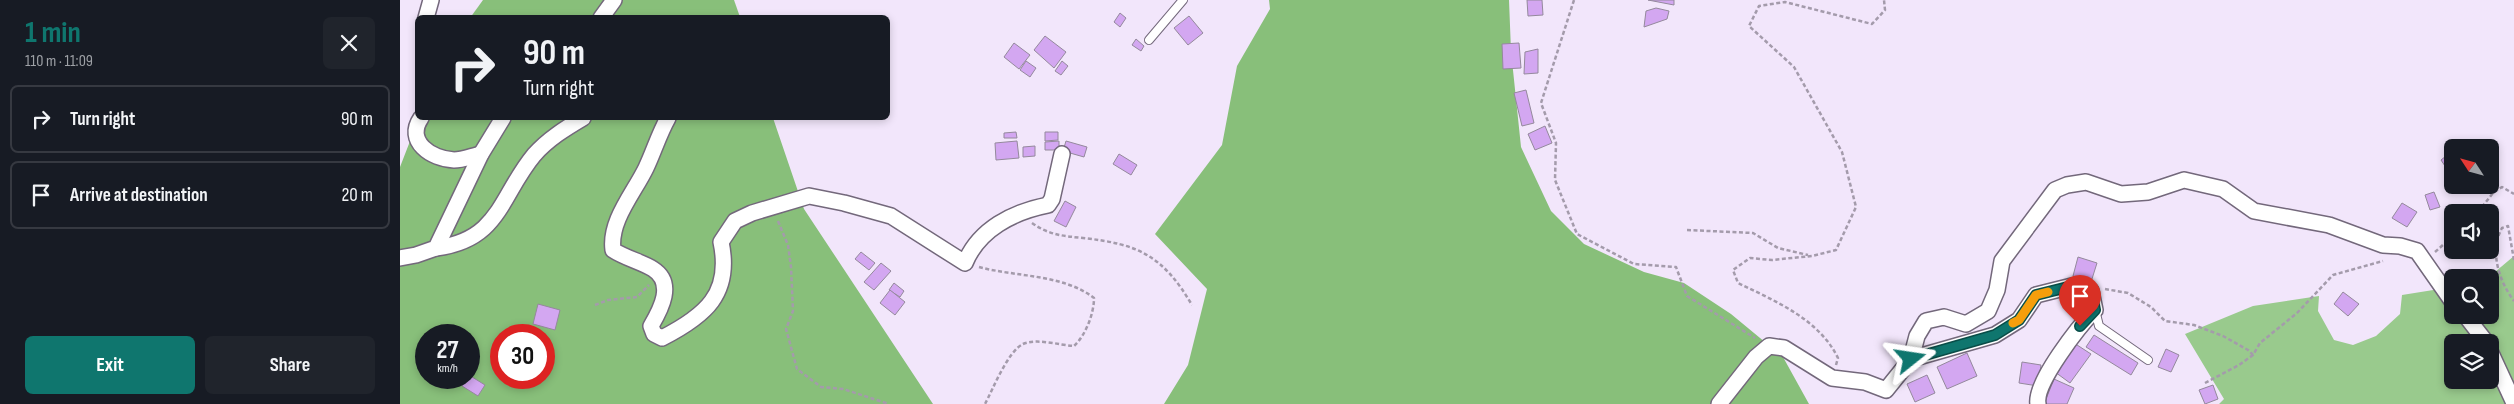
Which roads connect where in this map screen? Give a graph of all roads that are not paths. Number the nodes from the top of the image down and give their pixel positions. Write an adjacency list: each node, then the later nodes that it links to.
1 (431, 0): 4 (street)
2 (614, 0): 5 (street)
3 (1183, 0): 6 (lane)
4 (427, 15)
5 (604, 15)
6 (1149, 40)
7 (420, 120): 11 (street)
8 (503, 120): 11 (street)
9 (580, 120): 13 (street)
10 (667, 120): 12 (street)
11 (481, 154): 13 (street)
12 (1062, 154)
13 (436, 248): 14 (street)
14 (400, 258)
15 (2444, 289): 19 (street)
16 (2095, 310): 19 (street); 20 (lane); 24 (street)
17 (2472, 324): 18 (street)
18 (2480, 334)
19 (1911, 359): 23 (street)
20 (2148, 360)
21 (2499, 370): 22 (street)
22 (2514, 403)
23 (1719, 404)
24 (2038, 404)

